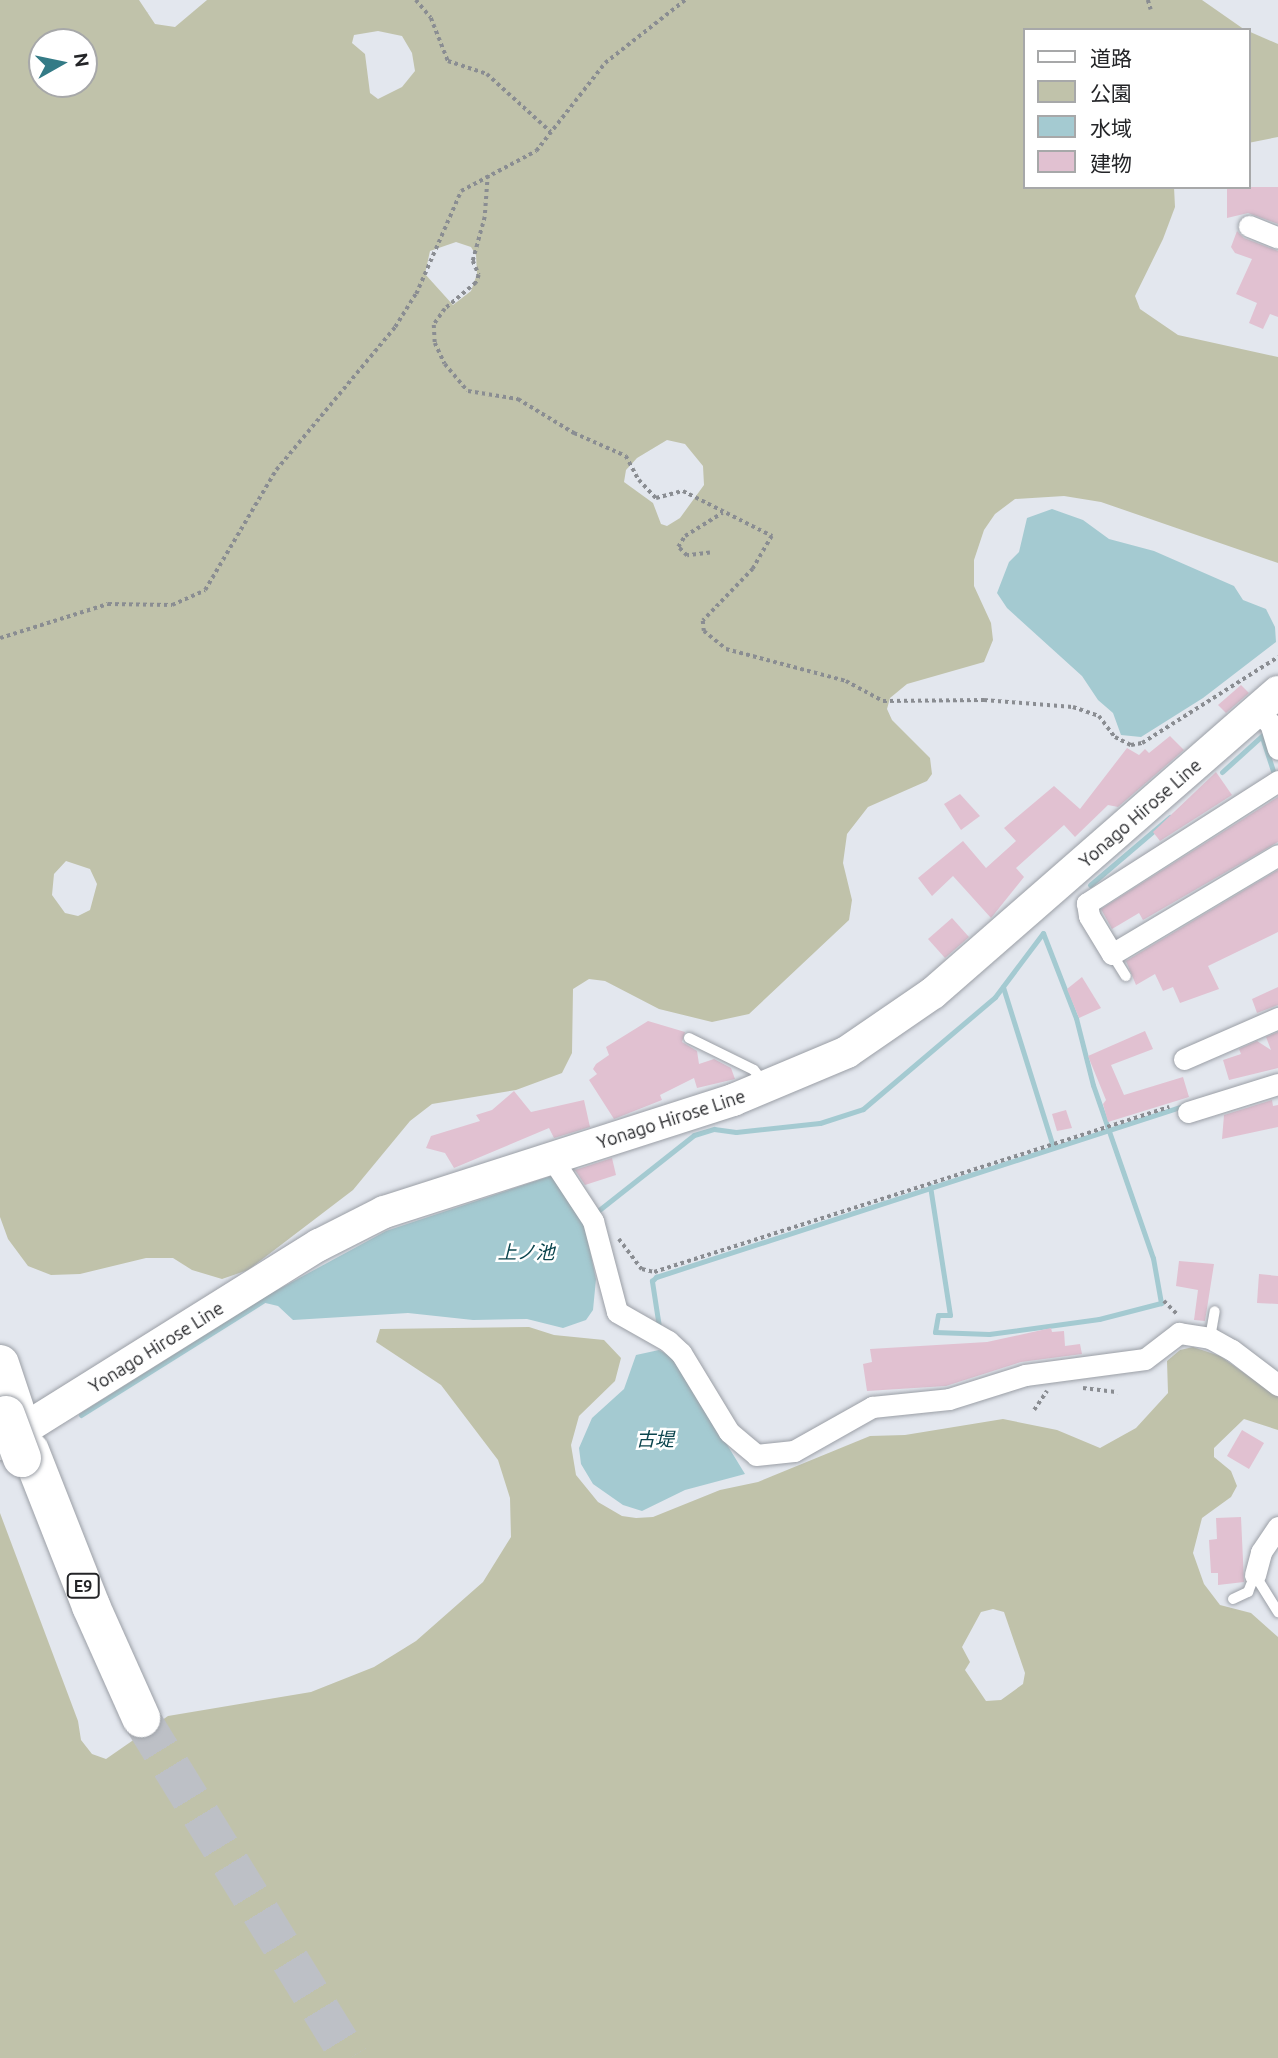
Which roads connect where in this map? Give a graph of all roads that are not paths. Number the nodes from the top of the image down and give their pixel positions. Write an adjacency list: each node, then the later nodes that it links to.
1 (1249, 226): 2 (street)
2 (1278, 238)
3 (1267, 702): 4 (street); 13 (main road, Yonago Hirose Line)
4 (1278, 749)
5 (1278, 781): 7 (street)
6 (1278, 855): 7 (street)
7 (1112, 954): 8 (lane)
8 (1126, 975)
9 (1278, 1018): 11 (street)
10 (689, 1038): 13 (lane)
11 (1184, 1059)
12 (1278, 1084): 14 (street)
13 (767, 1087): 15 (main road, Yonago Hirose Line)
14 (1181, 1109)
15 (551, 1157): 17 (street); 20 (main road, Yonago Hirose Line)
16 (1215, 1311): 17 (lane)
17 (1210, 1338): 19 (street)
18 (0, 1364): 20 (highway, E9)
19 (1278, 1385)
20 (12, 1429): 25 (highway, E9)
21 (1278, 1527): 22 (street)
22 (1255, 1575): 23 (lane); 24 (lane)
23 (1233, 1599)
24 (1278, 1612)
25 (136, 1719)

